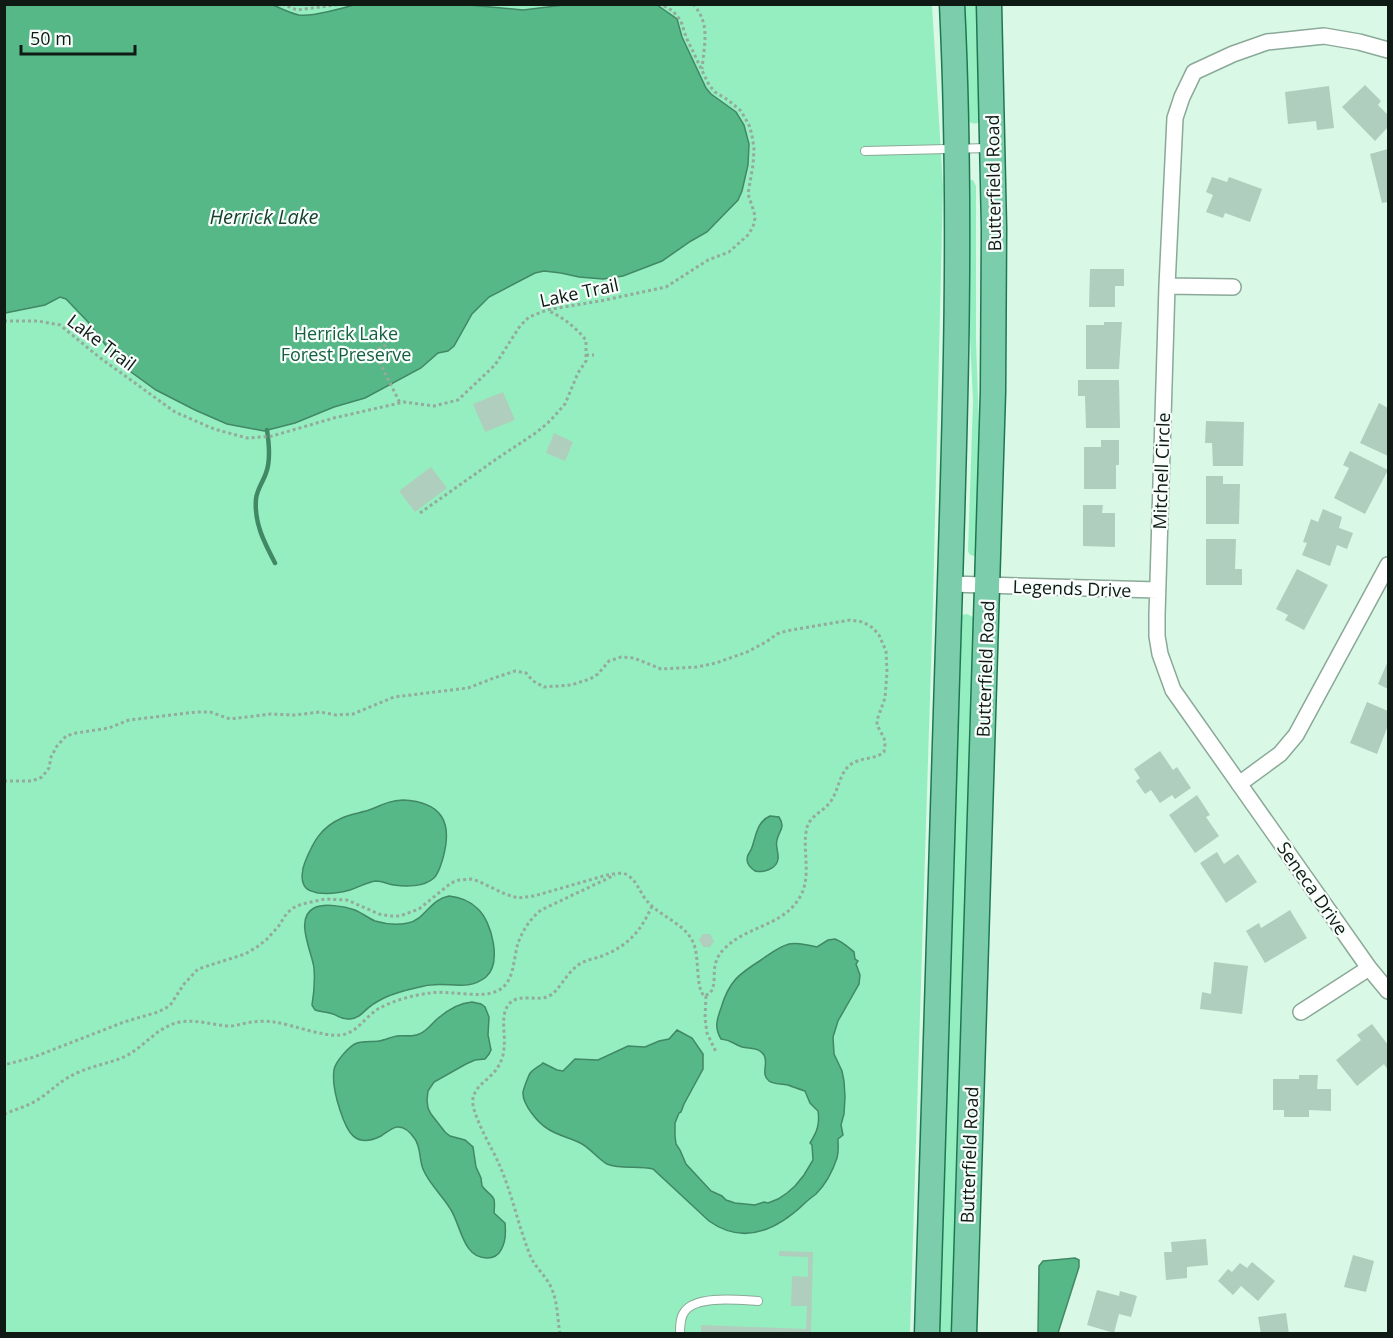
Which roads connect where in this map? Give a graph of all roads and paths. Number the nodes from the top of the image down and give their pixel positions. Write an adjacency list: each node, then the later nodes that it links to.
1 (282, 4): 2 (path)
2 (343, 4)
3 (662, 4): 8 (path, Lake Trail)
4 (693, 4): 8 (path)
5 (952, 4): 10 (main road, Butterfield Road)
6 (989, 4): 9 (main road, Butterfield Road)
7 (1389, 50): 12 (street, Mitchell Circle)
8 (702, 71): 14 (path, Lake Trail)
9 (993, 147): 10 (lane); 25 (main road, Butterfield Road)
10 (956, 148): 11 (lane); 24 (main road, Butterfield Road)
11 (865, 152)
12 (1167, 286): 13 (street); 26 (street, Mitchell Circle)
13 (1233, 287)
14 (547, 310): 19 (path); 21 (path, Lake Trail)
15 (4, 321): 21 (path, Lake Trail)
16 (386, 345): 17 (path)
17 (374, 351): 20 (path); 21 (path)
18 (594, 355): 19 (path)
19 (586, 356): 22 (path)
20 (362, 357)
21 (399, 403)
22 (420, 513)
23 (1389, 566): 28 (street)
24 (950, 584): 25 (street, Legends Drive); 43 (main road, Butterfield Road)
25 (987, 585): 26 (street, Legends Drive); 44 (main road, Butterfield Road)
26 (1157, 590): 28 (street, Mitchell Circle)
27 (4, 781): 33 (path)
28 (1239, 784): 31 (street, Seneca Drive)
29 (618, 873): 30 (path); 36 (path); 37 (path)
30 (652, 906): 33 (path); 41 (path)
31 (1369, 968): 32 (street, Seneca Drive); 34 (street)
32 (1389, 991)
33 (706, 996): 35 (path)
34 (1301, 1012)
35 (716, 1052)
36 (4, 1065)
37 (4, 1114)
38 (758, 1300): 42 (lane)
39 (174, 1334): 40 (path)
40 (192, 1334)
41 (560, 1334)
42 (680, 1334)
43 (927, 1334)
44 (964, 1334)

